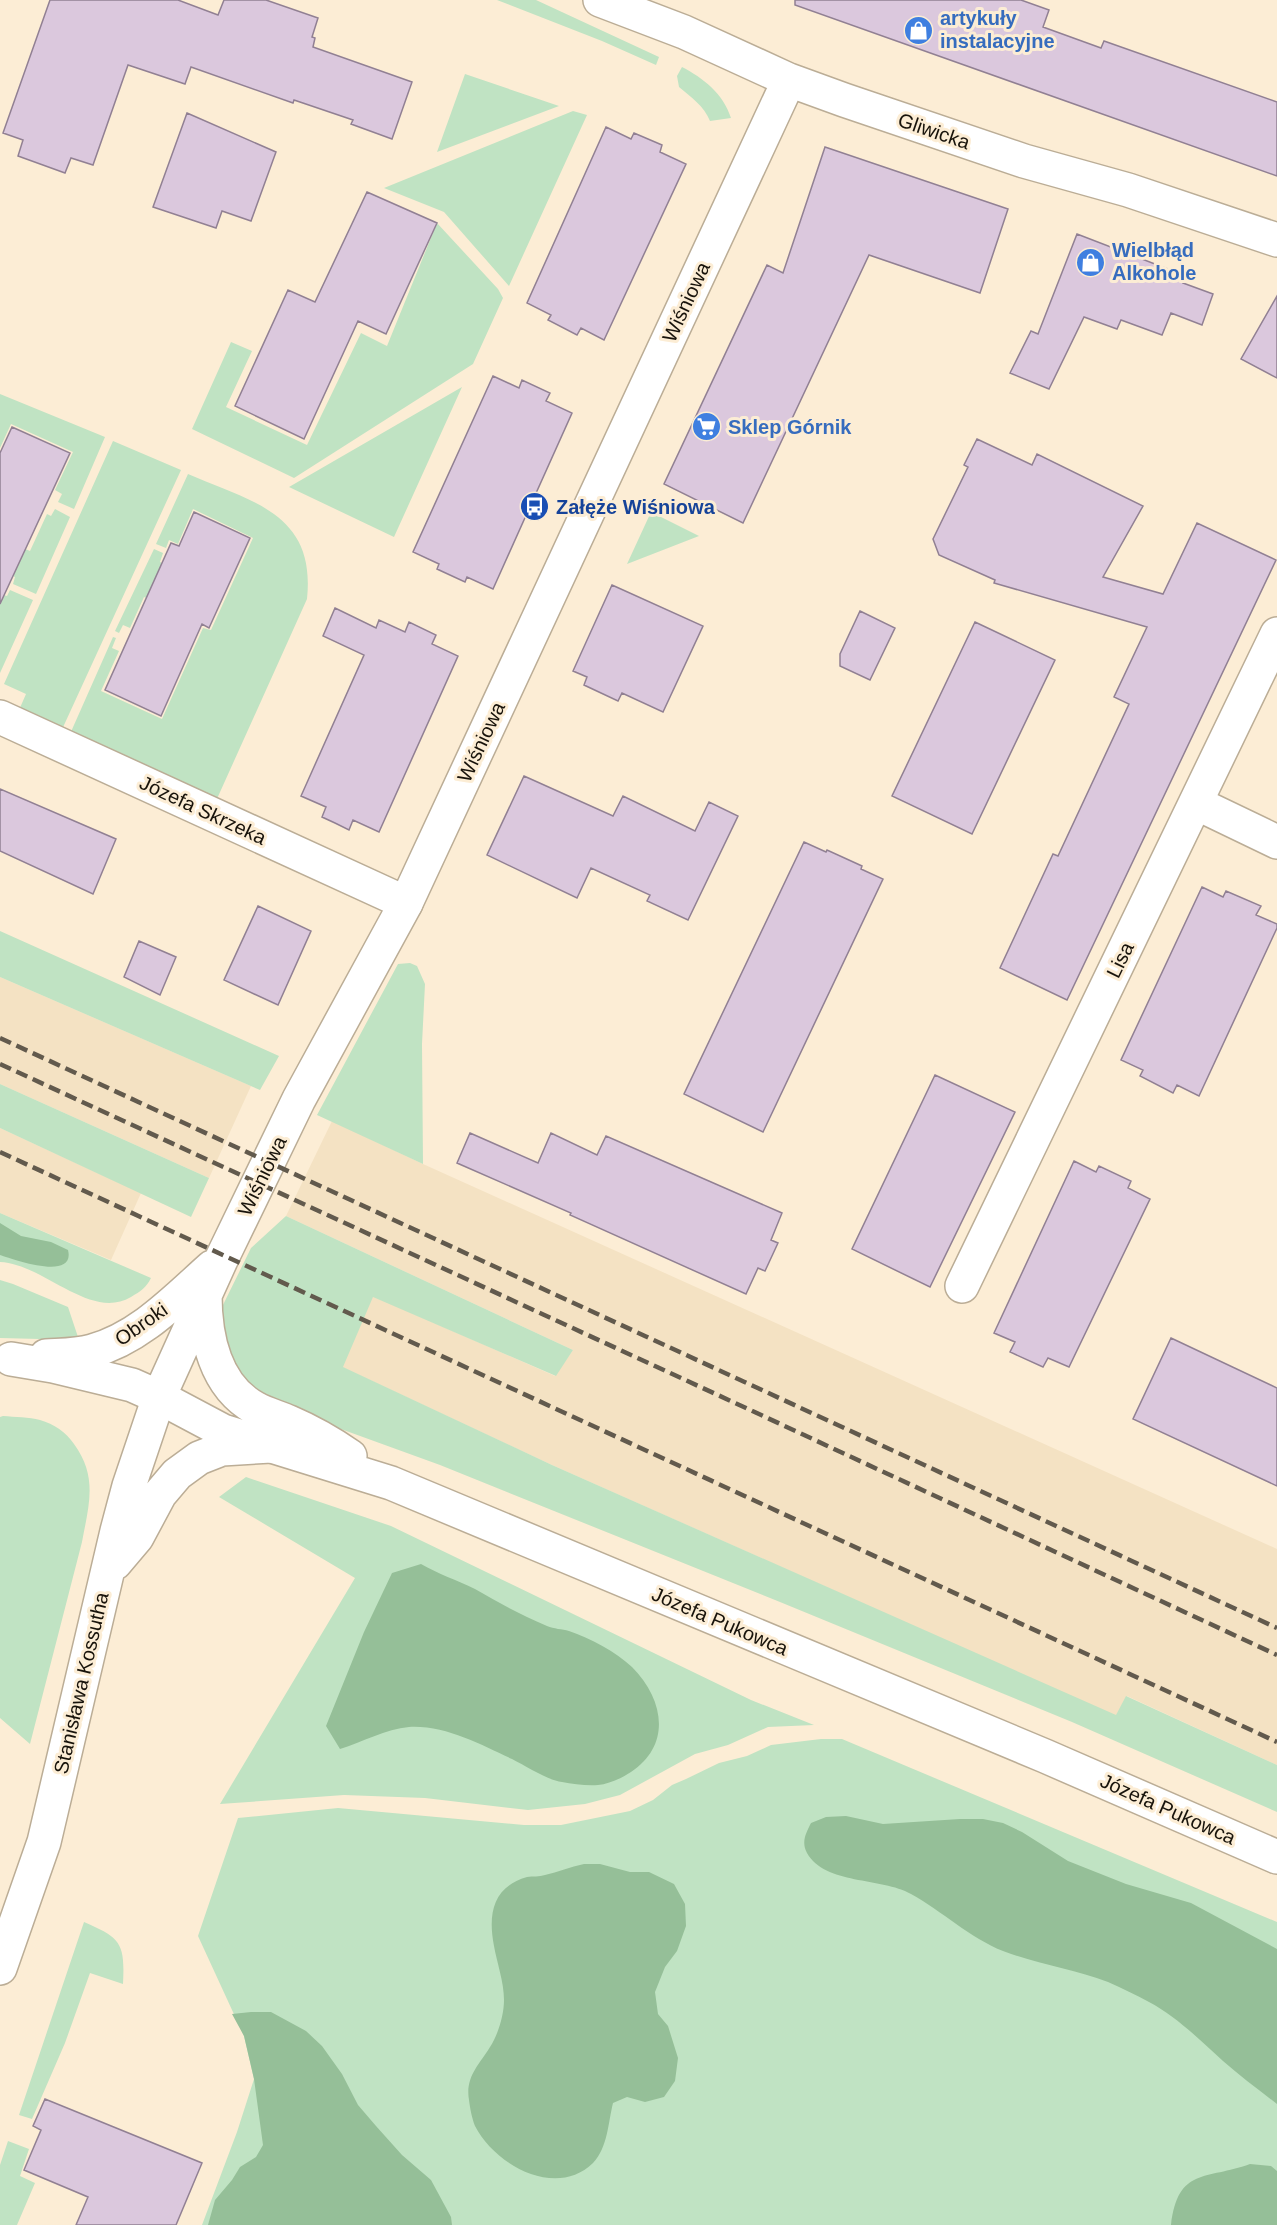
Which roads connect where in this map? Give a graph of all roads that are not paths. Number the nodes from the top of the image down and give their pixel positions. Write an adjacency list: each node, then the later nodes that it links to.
1 (600, 0): 2 (street, Gliwicka)
2 (789, 80): 3 (street, Gliwicka); 8 (street, Wiśniowa)
3 (1277, 240)
4 (1277, 634): 6 (street, Lisa)
5 (0, 717): 8 (street, Józefa Skrzeka)
6 (1196, 803): 7 (street); 10 (street, Lisa)
7 (1277, 842)
8 (406, 903): 9 (street, Wiśniowa)
9 (220, 1260): 11 (street, Wiśniowa); 12 (street, Obroki)
10 (962, 1286)
11 (205, 1293): 13 (street, Wiśniowa); 15 (street)
12 (5, 1359): 13 (street, Obroki)
13 (159, 1397): 14 (street, Józefa Pukowca); 16 (street, Stanisława Kossutha)
14 (271, 1446): 15 (street, Józefa Pukowca); 16 (street)
15 (391, 1483): 17 (street, Józefa Pukowca)
16 (108, 1571): 18 (street, Stanisława Kossutha)
17 (1277, 1857)
18 (0, 1968)

